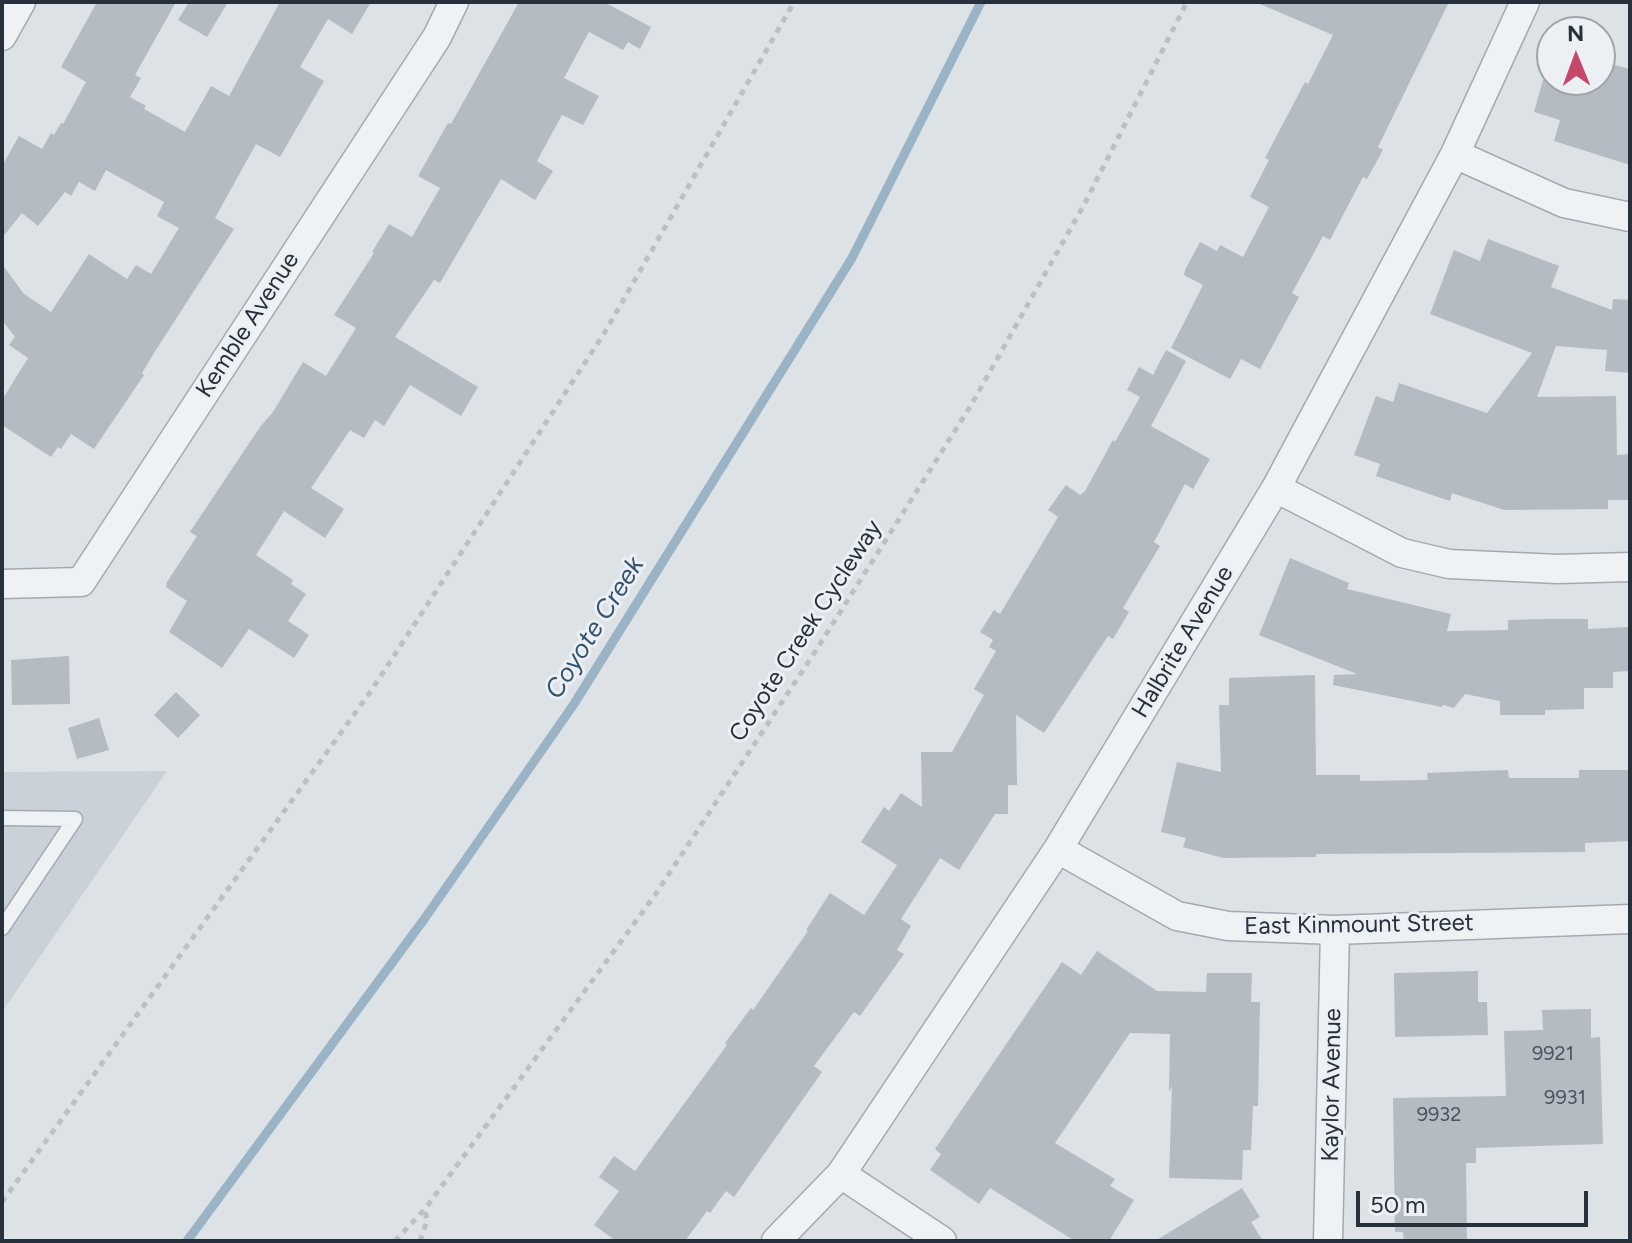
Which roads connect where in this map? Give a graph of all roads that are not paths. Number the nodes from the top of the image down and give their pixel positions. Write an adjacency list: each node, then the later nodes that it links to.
1 (21, 2): 4 (street)
2 (454, 2): 9 (street, Kemble Avenue)
3 (1525, 2): 5 (street, Halbrite Avenue)
4 (2, 36)
5 (1455, 154): 6 (street); 7 (street, Halbrite Avenue)
6 (1630, 217)
7 (1276, 488): 8 (street); 11 (street, Halbrite Avenue)
8 (1630, 567)
9 (3, 584)
10 (2, 818): 12 (lane)
11 (1058, 849): 15 (street, East Kinmount Street); 16 (street, Halbrite Avenue)
12 (10, 905): 14 (lane)
13 (1630, 919): 15 (street, East Kinmount Street)
14 (2, 928)
15 (1335, 930): 19 (street, Kaylor Avenue)
16 (841, 1174): 17 (street, Halbrite Avenue); 18 (street)
17 (776, 1241)
18 (942, 1241)
19 (1328, 1241)

